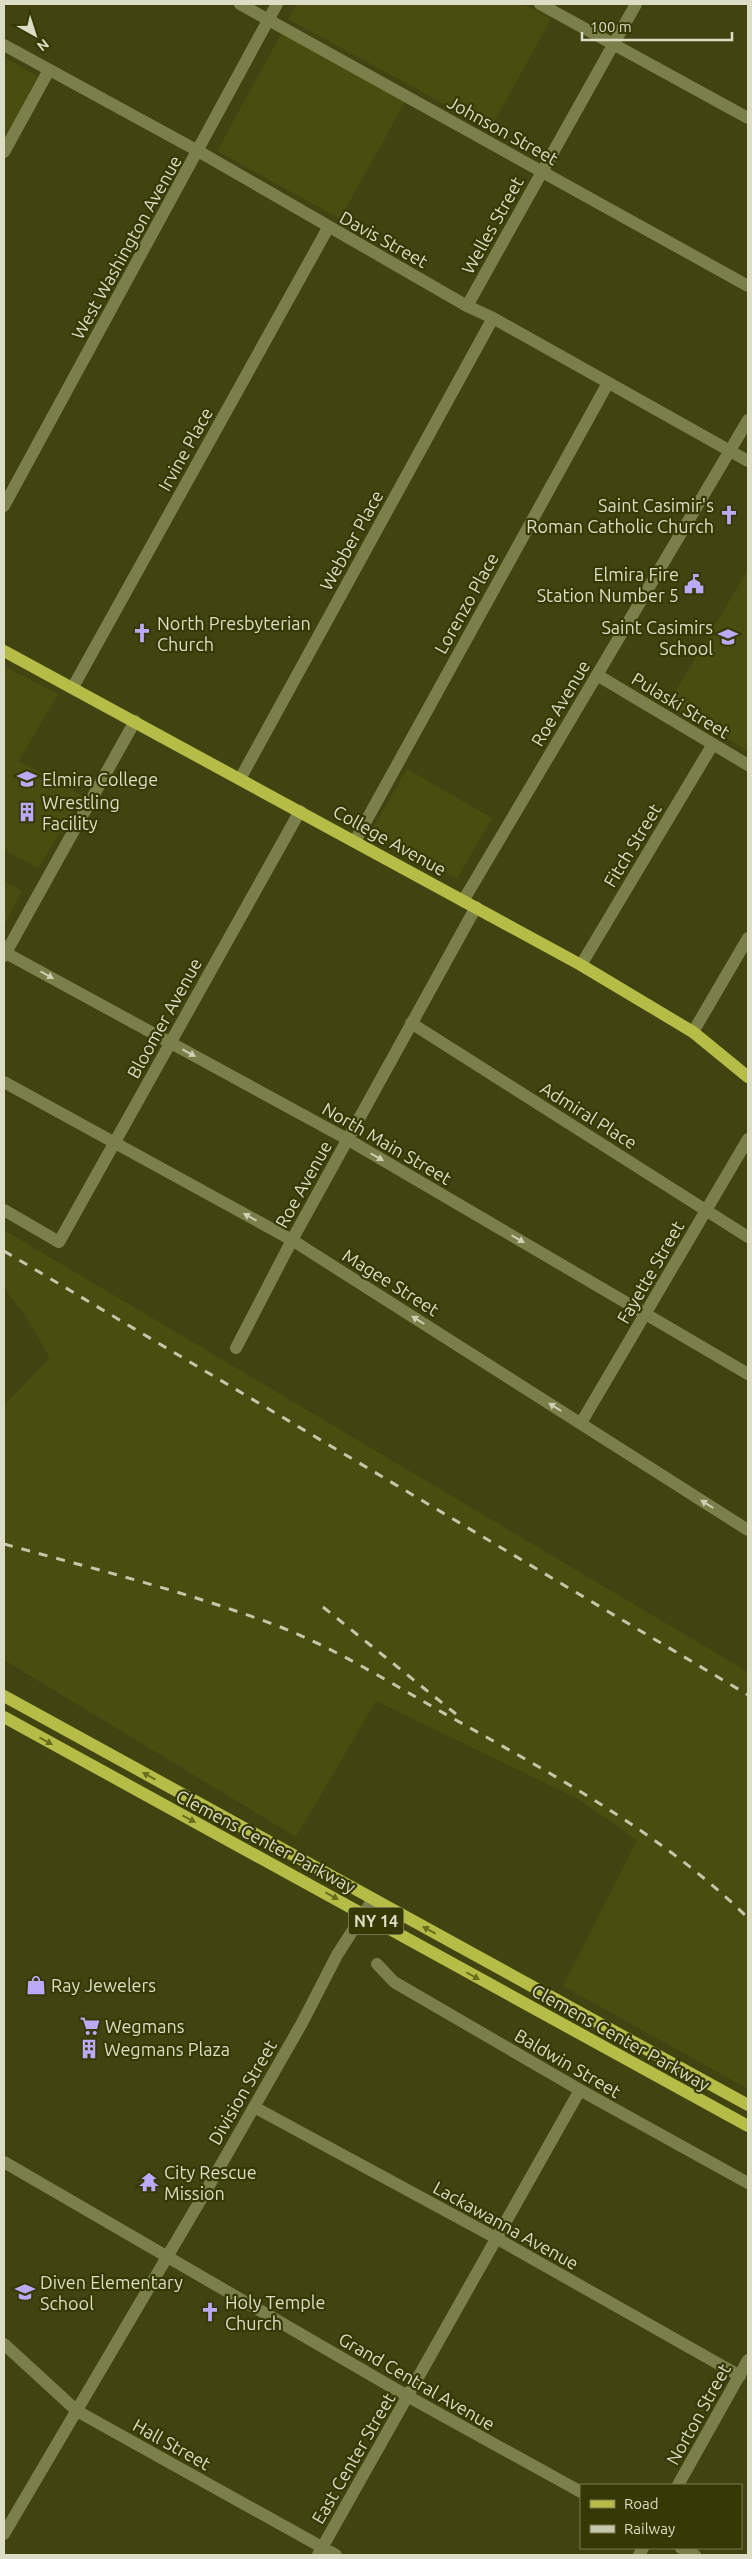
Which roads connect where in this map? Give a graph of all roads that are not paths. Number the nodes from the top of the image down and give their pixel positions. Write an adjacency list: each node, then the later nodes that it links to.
1 (240, 4): 5 (street, Johnson Street)
2 (277, 4): 5 (street, West Washington Avenue)
3 (540, 4): 6 (street)
4 (636, 4): 6 (street, Welles Street)
5 (268, 19): 10 (street, West Washington Avenue); 12 (street, Johnson Street)
6 (614, 44): 9 (street); 12 (street, Welles Street)
7 (4, 45): 8 (street, Davis Street)
8 (49, 70): 10 (street, Davis Street); 11 (street)
9 (748, 118)
10 (198, 151): 13 (street, Davis Street); 21 (street, West Washington Avenue)
11 (4, 152)
12 (541, 172): 14 (street, Johnson Street); 15 (street, Welles Street)
13 (328, 228): 15 (street, Davis Street); 24 (street, Irvine Place)
14 (748, 286)
15 (467, 306): 16 (street, Davis Street)
16 (493, 318): 17 (street, Davis Street); 28 (street, Webber Place)
17 (608, 382): 19 (street, Davis Street); 30 (street, Lorenzo Place)
18 (748, 420): 19 (street, Roe Avenue)
19 (730, 451): 20 (street, Davis Street); 23 (street, Roe Avenue)
20 (748, 461)
21 (4, 506)
22 (4, 650): 24 (main road, College Avenue)
23 (597, 676): 26 (street, Pulaski Street); 31 (street, Roe Avenue)
24 (73, 687): 25 (main road, College Avenue)
25 (135, 721): 28 (main road, College Avenue); 34 (street)
26 (714, 744): 27 (street, Pulaski Street); 35 (street, Fitch Street)
27 (748, 764)
28 (240, 779): 29 (main road, College Avenue)
29 (300, 811): 30 (main road, College Avenue); 38 (street, Bloomer Avenue)
30 (355, 841): 31 (main road, College Avenue)
31 (463, 901): 32 (main road, College Avenue)
32 (476, 907): 35 (main road, College Avenue); 36 (street, Roe Avenue)
33 (748, 938): 37 (street)
34 (4, 954): 38 (street, North Main Street, one-way to 38)
35 (581, 965): 37 (main road, College Avenue)
36 (411, 1023): 41 (street, Roe Avenue); 45 (street, Admiral Place)
37 (693, 1032): 39 (main road, College Avenue)
38 (170, 1043): 41 (street, North Main Street, one-way to 41); 43 (street, Bloomer Avenue)
39 (748, 1077)
40 (4, 1082): 43 (street, Magee Street)
41 (347, 1139): 47 (street, Roe Avenue); 48 (street, North Main Street, one-way to 48)
42 (748, 1139): 45 (street, Fayette Street)
43 (115, 1142): 44 (street, Bloomer Avenue); 47 (street, Magee Street, one-way to 43)
44 (4, 1210)
45 (706, 1211): 46 (street, Admiral Place); 48 (street, Fayette Street)
46 (748, 1237)
47 (292, 1240): 49 (street, Roe Avenue); 51 (street, Magee Street, one-way to 47)
48 (645, 1314): 50 (street, North Main Street); 51 (street, Fayette Street)
49 (236, 1348)
50 (748, 1374)
51 (581, 1423): 52 (street, Magee Street, one-way to 51)
52 (748, 1530)
53 (4, 1696): 55 (main road, Clemens Center Parkway / NY 14, one-way to 53)
54 (4, 1717): 56 (main road, Clemens Center Parkway / NY 14, one-way to 56)
55 (373, 1899): 56 (street, Division Street); 59 (main road, Clemens Center Parkway / NY 14, one-way to 55)
56 (362, 1913): 60 (street, Division Street); 61 (main road, Clemens Center Parkway / NY 14, one-way to 61)
57 (377, 1964): 58 (street, Baldwin Street)
58 (580, 2090): 63 (street, Baldwin Street); 64 (street, East Center Street)
59 (748, 2105)
60 (254, 2107): 64 (street, Lackawanna Avenue); 65 (street, Division Street)
61 (748, 2126)
62 (4, 2162): 65 (street, Grand Central Avenue)
63 (748, 2183)
64 (496, 2238): 68 (street, Lackawanna Avenue); 69 (street, East Center Street)
65 (167, 2258): 69 (street, Grand Central Avenue); 70 (street, Division Street)
66 (4, 2344): 70 (street, Hall Street)
67 (748, 2360): 68 (street, Norton Street)
68 (740, 2376): 71 (street, Norton Street)
69 (409, 2397): 72 (street, Grand Central Avenue); 75 (street, East Center Street)
70 (77, 2412): 73 (street, Division Street); 75 (street, Hall Street)
71 (679, 2484)
72 (580, 2491)
73 (4, 2534)
74 (683, 2549): 77 (street)
75 (320, 2551): 76 (street, Hall Street)
76 (336, 2555)
77 (695, 2555)

